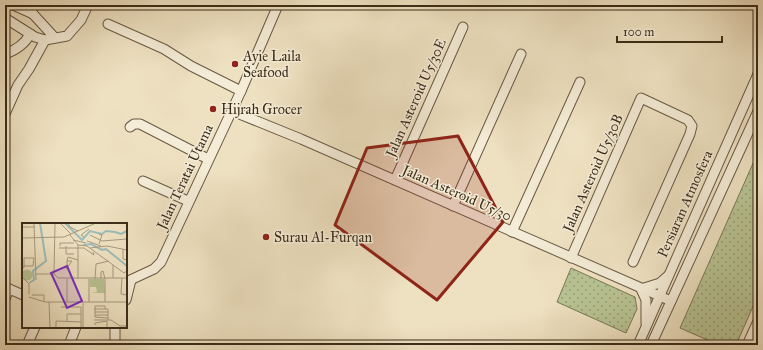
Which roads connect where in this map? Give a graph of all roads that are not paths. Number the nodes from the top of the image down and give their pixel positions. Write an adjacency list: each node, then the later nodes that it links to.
1 (12, 5): 5 (street)
2 (29, 5): 5 (street)
3 (88, 5): 10 (street)
4 (278, 5): 16 (street, Jalan Teratai Utama)
5 (33, 14): 10 (street)
6 (5, 18): 9 (street)
7 (108, 24): 16 (street)
8 (463, 27): 22 (street, Jalan Asteroid U5/30E)
9 (30, 34): 11 (street); 12 (street)
10 (55, 38): 11 (street)
11 (45, 40): 19 (street)
12 (5, 54)
13 (521, 54): 25 (street)
14 (758, 75): 29 (street, Persiaran Atmosfera)
15 (580, 82): 26 (street)
16 (241, 91): 17 (street, Jalan Teratai Utama)
17 (232, 111): 21 (street, Jalan Teratai Utama); 22 (street, Jalan Asteroid U5/30)
18 (758, 111): 36 (street, Persiaran Atmosfera)
19 (5, 114)
20 (130, 127): 21 (street)
21 (208, 159): 24 (street, Jalan Teratai Utama)
22 (394, 180): 25 (street, Jalan Asteroid U5/30)
23 (143, 181): 24 (street)
24 (188, 201): 30 (street, Jalan Teratai Utama)
25 (453, 206): 26 (street, Jalan Asteroid U5/30)
26 (512, 232): 27 (street, Jalan Asteroid U5/30)
27 (570, 258): 28 (street, Jalan Asteroid U5/30B); 32 (street, Jalan Asteroid U5/30)
28 (633, 262)
29 (670, 274): 32 (street); 34 (street, Persiaran Atmosfera)
30 (128, 281)
31 (7, 288): 33 (street); 35 (street)
32 (641, 289): 34 (street, Jalan Asteroid U5/30); 41 (street)
33 (22, 295)
34 (660, 297): 36 (street, Jalan Asteroid U5/30); 41 (street, Persiaran Atmosfera)
35 (5, 299)
36 (671, 301): 46 (street, Persiaran Atmosfera)
37 (758, 321): 47 (street)
38 (35, 328): 42 (street)
39 (76, 328): 43 (street)
40 (115, 328): 44 (street)
41 (645, 328): 45 (street, Persiaran Atmosfera)
42 (27, 345)
43 (69, 345)
44 (113, 345)
45 (638, 345)
46 (651, 345)
47 (747, 345)

